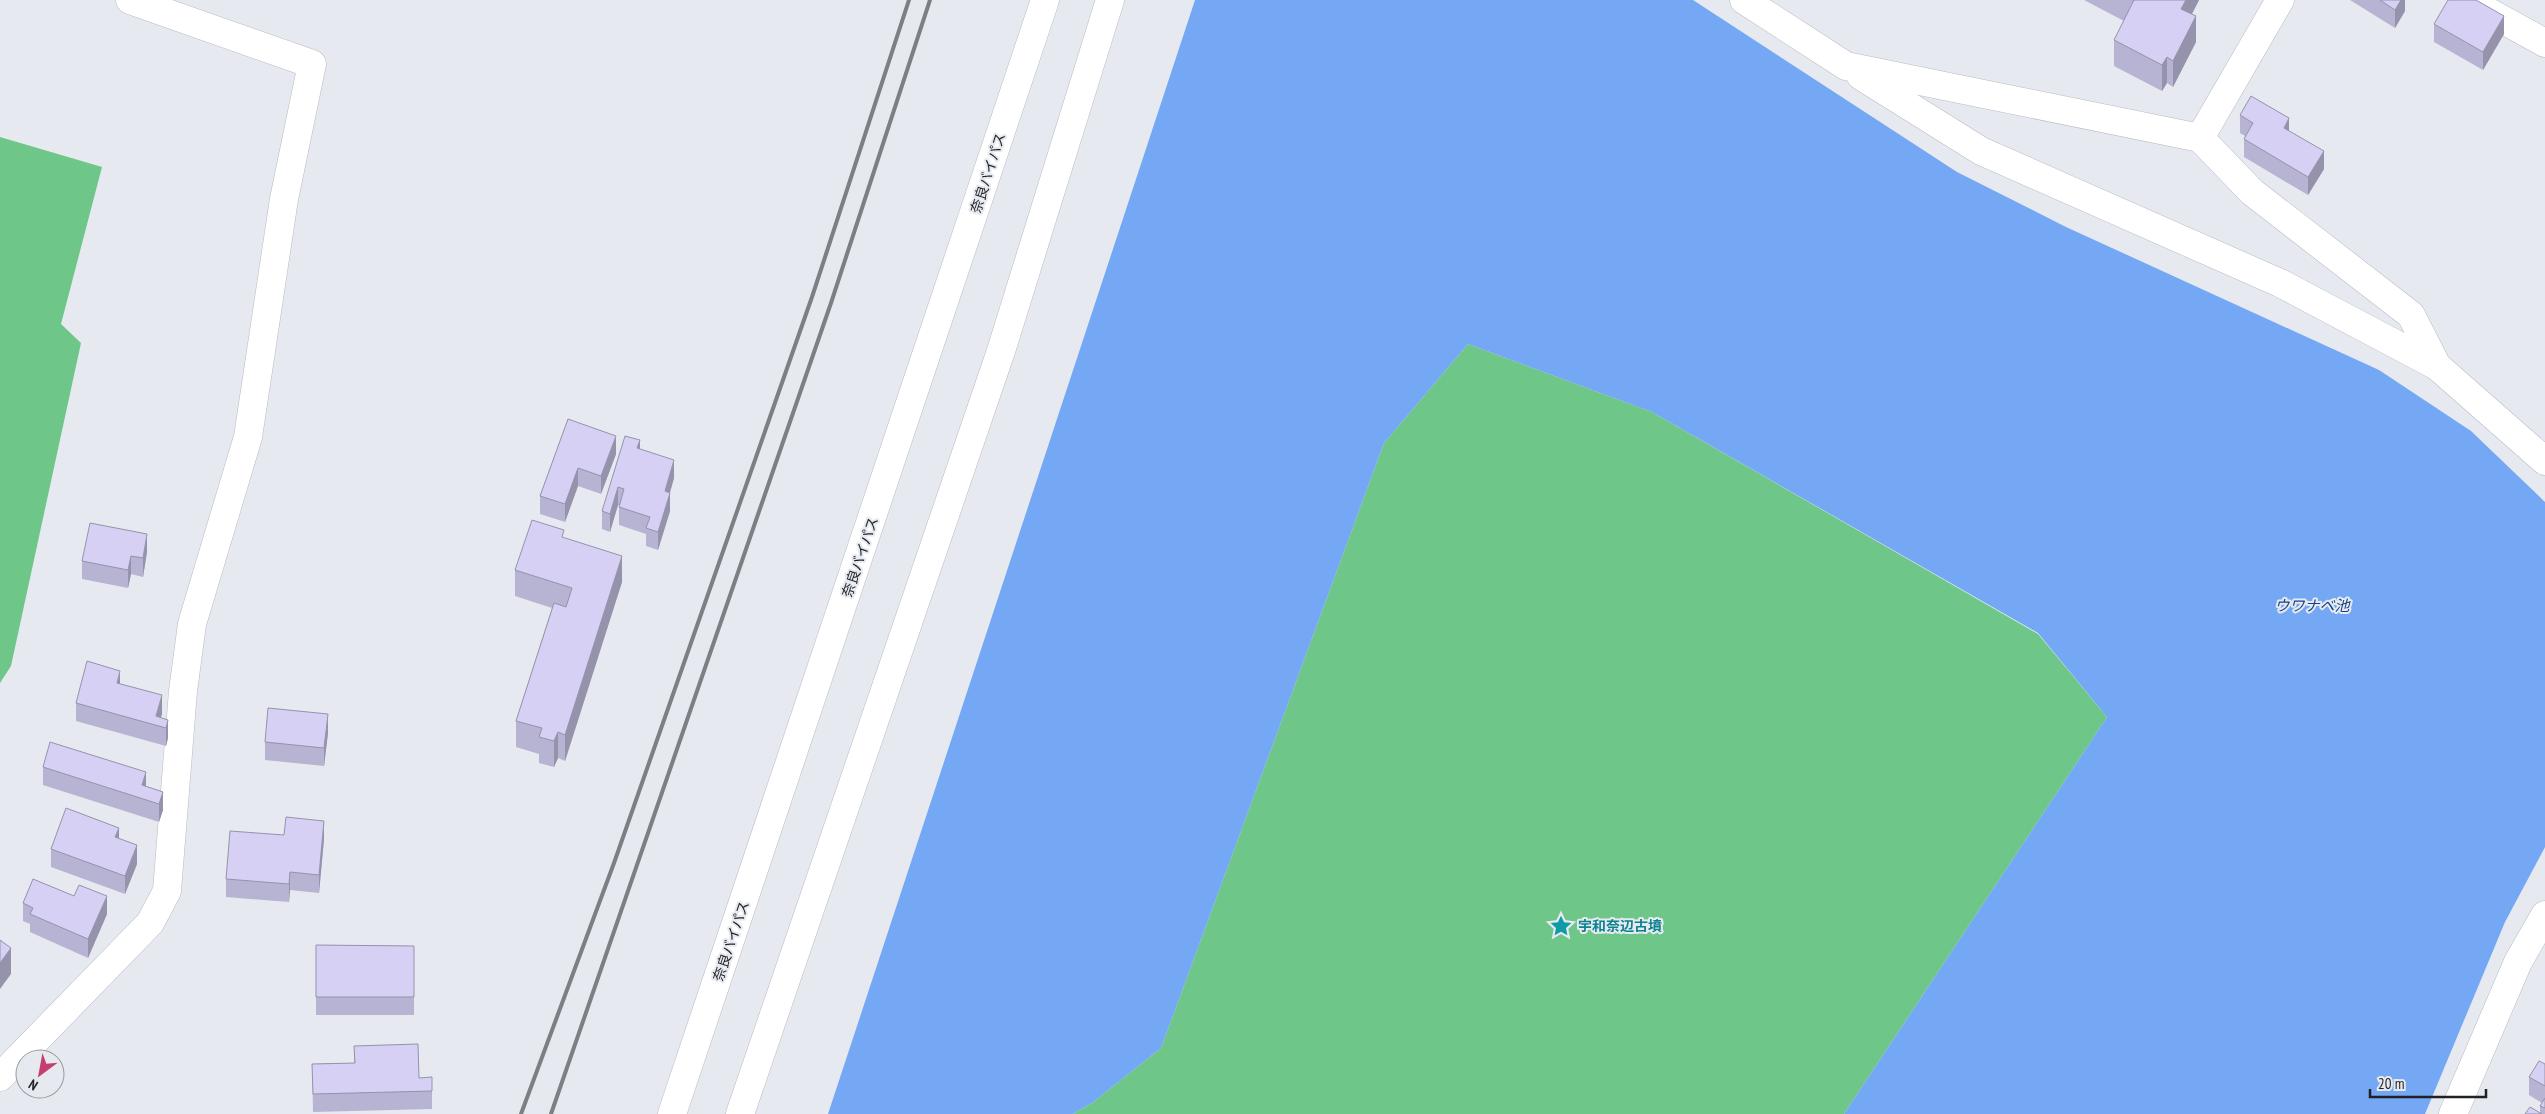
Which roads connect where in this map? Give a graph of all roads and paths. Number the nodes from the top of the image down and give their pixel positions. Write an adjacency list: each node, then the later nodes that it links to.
1 (130, 0): 13 (main road)
2 (1045, 0): 14 (main road, 奈良バイパス)
3 (1110, 0): 15 (main road)
4 (1744, 0): 8 (main road)
5 (2280, 0): 9 (main road)
6 (2467, 0): 7 (main road)
7 (2545, 43)
8 (1846, 66): 9 (main road); 10 (main road)
9 (2200, 138): 10 (main road)
10 (2437, 366): 11 (main road)
11 (2545, 461)
12 (2545, 915): 16 (main road)
13 (0, 1077)
14 (672, 1114)
15 (740, 1114)
16 (2453, 1114)

